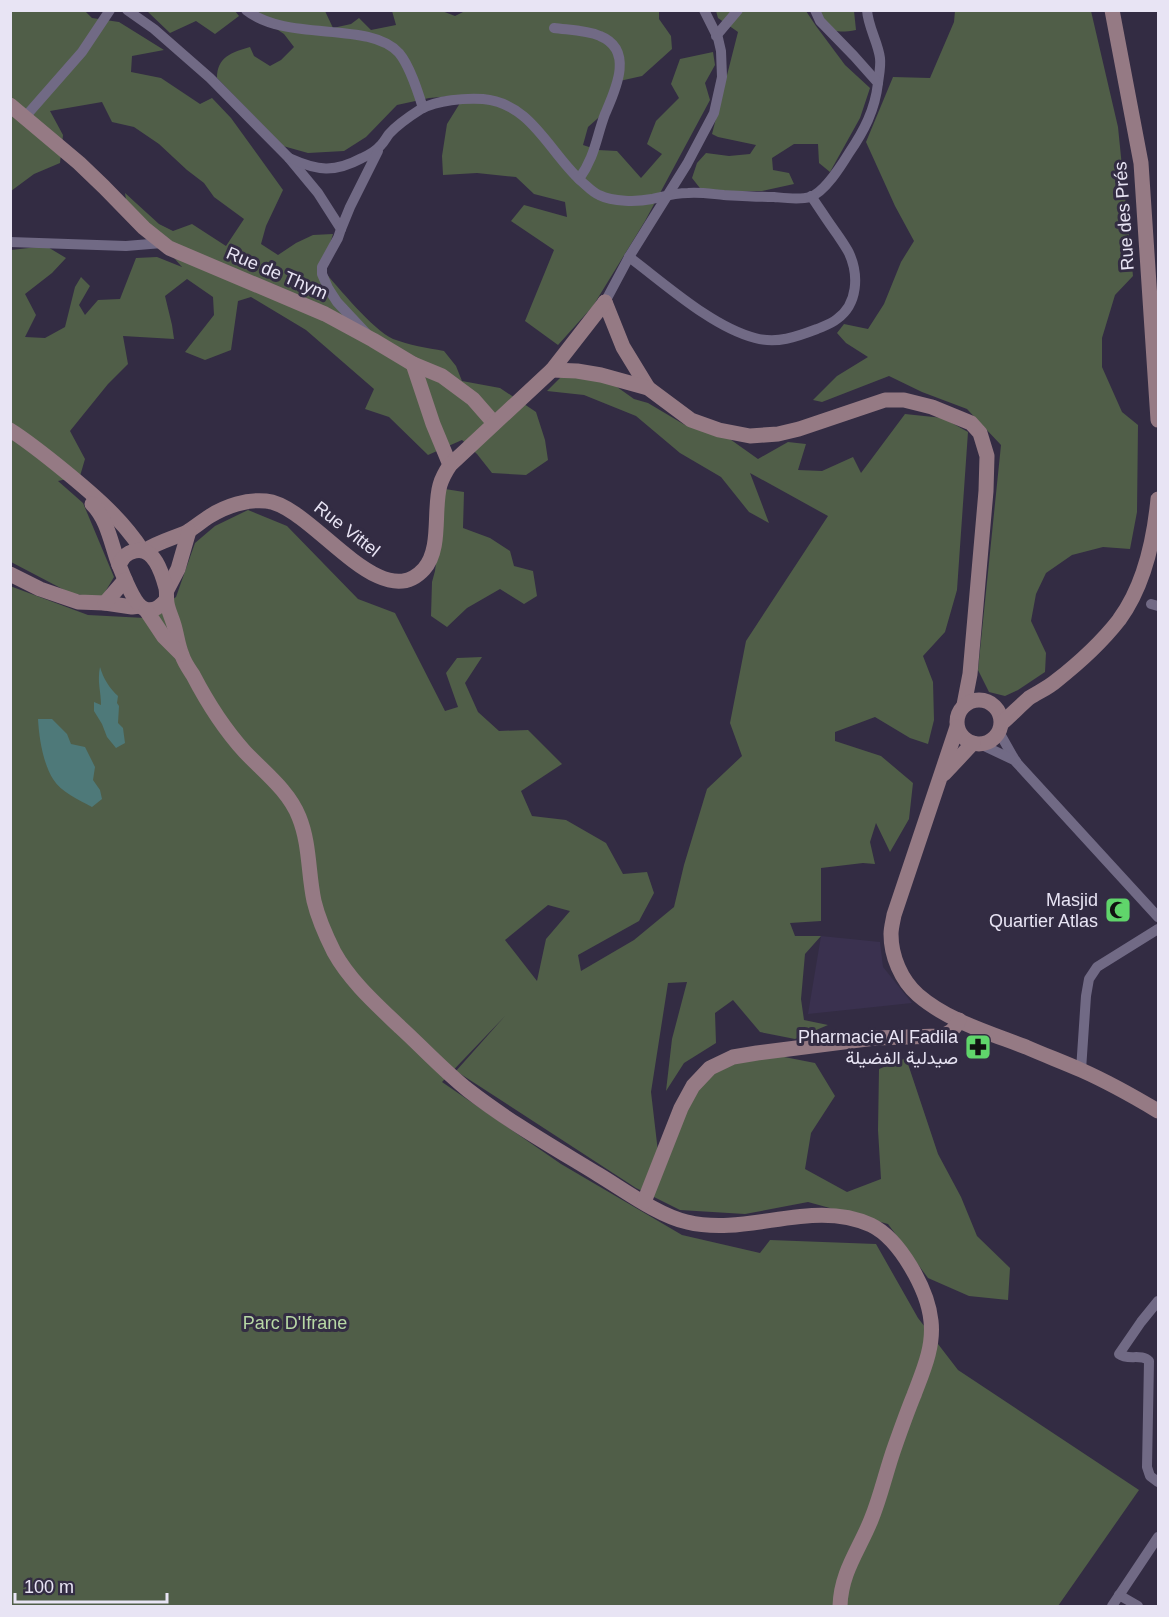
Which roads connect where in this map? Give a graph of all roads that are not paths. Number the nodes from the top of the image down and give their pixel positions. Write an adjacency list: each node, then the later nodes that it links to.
1 (110, 10): 14 (street)
2 (127, 10): 16 (street)
3 (246, 10): 13 (street)
4 (704, 10): 10 (street)
5 (738, 10): 10 (street)
6 (814, 10): 11 (street)
7 (867, 10): 11 (street)
8 (1112, 10): 21 (street, Rue des Prés)
9 (554, 28): 17 (street)
10 (716, 36): 18 (street)
11 (878, 83): 19 (street)
12 (10, 105): 14 (street, Rue de Thym)
13 (423, 108): 15 (street); 17 (street)
14 (25, 117): 23 (street, Rue de Thym)
15 (380, 147): 16 (street); 20 (street)
16 (289, 158): 20 (street)
17 (579, 179): 18 (street)
18 (669, 194): 19 (street); 24 (street)
19 (811, 196): 24 (street)
20 (341, 229): 26 (street)
21 (1152, 237): 29 (street, Rue des Prés)
22 (10, 242): 23 (street)
23 (162, 243): 26 (street, Rue de Thym)
24 (629, 257): 25 (street)
25 (605, 302): 28 (street, Rue Vittel); 30 (street)
26 (373, 340): 27 (street, Rue de Thym)
27 (413, 364): 32 (street, Rue de Thym); 35 (street)
28 (552, 370): 30 (street); 32 (street, Rue Vittel)
29 (1157, 381): 31 (street, Rue des Prés)
30 (648, 388): 47 (street)
31 (1158, 420)
32 (494, 423): 35 (street, Rue Vittel)
33 (10, 430): 39 (street)
34 (10, 438): 40 (street)
35 (450, 465): 38 (street, Rue Vittel)
36 (1158, 499): 37 (street)
37 (1157, 527): 48 (street)
38 (189, 531): 39 (street, Rue Vittel); 43 (street)
39 (144, 550): 40 (street, Rue Vittel); 43 (street)
40 (119, 565): 42 (street)
41 (10, 574): 44 (street)
42 (124, 580): 44 (street); 45 (street)
43 (166, 595): 45 (street); 46 (street)
44 (105, 603): 45 (street)
45 (143, 608): 46 (street)
46 (181, 654): 61 (street)
47 (970, 674): 49 (street); 50 (street)
48 (1029, 699): 49 (street); 52 (street)
49 (990, 703): 50 (street); 52 (street)
50 (964, 705): 51 (street)
51 (957, 727): 53 (street); 55 (street)
52 (1001, 728): 53 (street); 54 (street)
53 (976, 744): 54 (street); 55 (street)
54 (1016, 762): 56 (street)
55 (940, 779): 58 (street)
56 (1158, 917)
57 (1158, 929): 59 (street)
58 (959, 1020): 59 (street); 61 (street)
59 (1080, 1070): 60 (street)
60 (1158, 1111)
61 (644, 1202): 66 (street)
62 (1158, 1300): 63 (street)
63 (1158, 1482)
64 (1158, 1537): 65 (street)
65 (1119, 1595): 67 (street); 68 (street)
66 (840, 1606)
67 (1112, 1606)
68 (1138, 1606)

